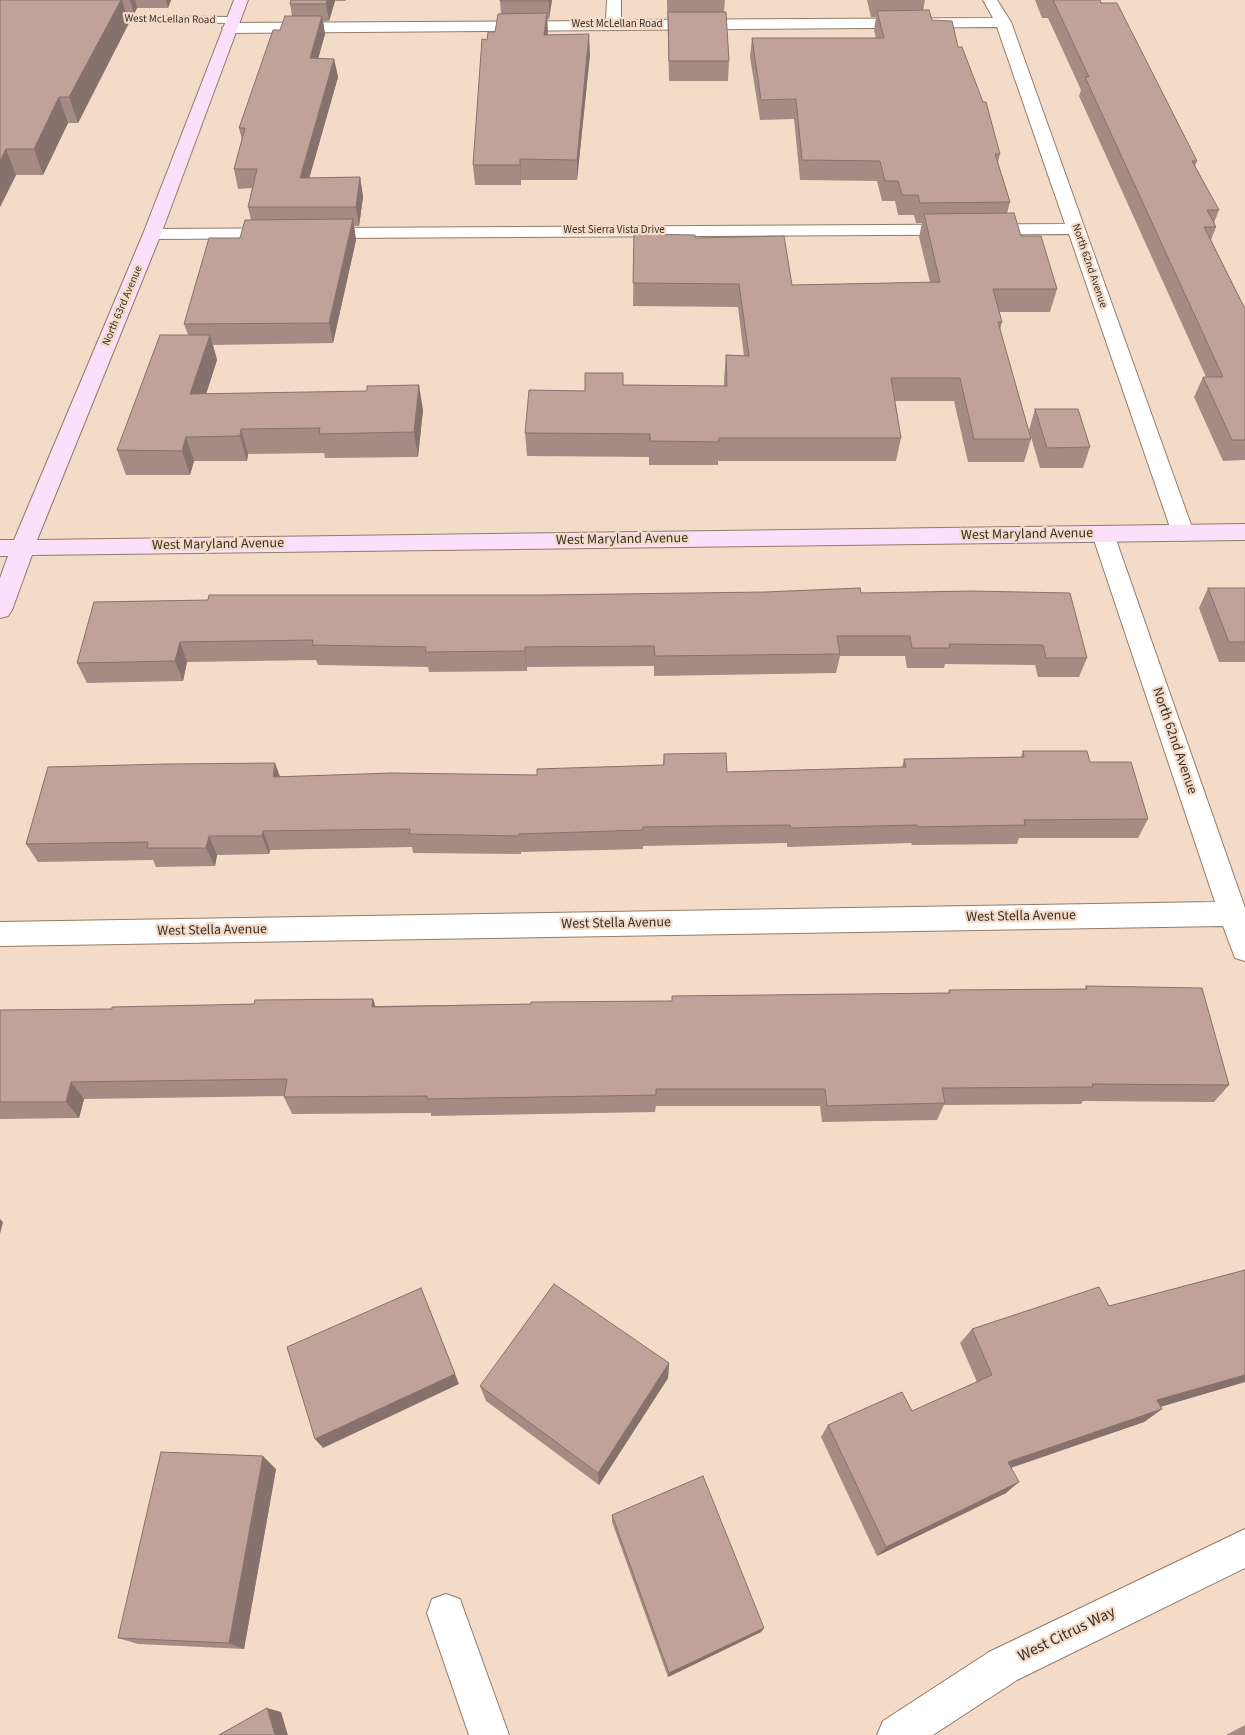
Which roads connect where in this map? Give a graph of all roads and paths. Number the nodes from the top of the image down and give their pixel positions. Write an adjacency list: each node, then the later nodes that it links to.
1 (241, 0): 6 (street, North 63rd Avenue)
2 (614, 0): 7 (street)
3 (990, 0): 5 (street, North 62nd Avenue)
4 (86, 19): 6 (lane, West McLellan Road)
5 (1003, 22): 7 (street, West McLellan Road); 8 (street, North 62nd Avenue)
6 (232, 24): 7 (street, West McLellan Road); 9 (street, North 63rd Avenue)
7 (613, 25)
8 (1076, 229): 9 (street, West Sierra Vista Drive); 11 (street, North 62nd Avenue)
9 (152, 234): 14 (street, North 63rd Avenue)
10 (1245, 532): 11 (street, West Maryland Avenue)
11 (1184, 533): 12 (street, West Maryland Avenue)
12 (1103, 534): 14 (street, West Maryland Avenue); 16 (street, North 62nd Avenue)
13 (0, 548): 14 (street, West Maryland Avenue)
14 (23, 548): 15 (street, North 63rd Avenue)
15 (0, 610)
16 (1233, 914): 17 (street, West Stella Avenue); 18 (street, North 62nd Avenue)
17 (0, 934)
18 (1245, 948)
19 (1245, 1548): 22 (street, West Citrus Way)
20 (446, 1613): 21 (street)
21 (489, 1735)
22 (897, 1735)

